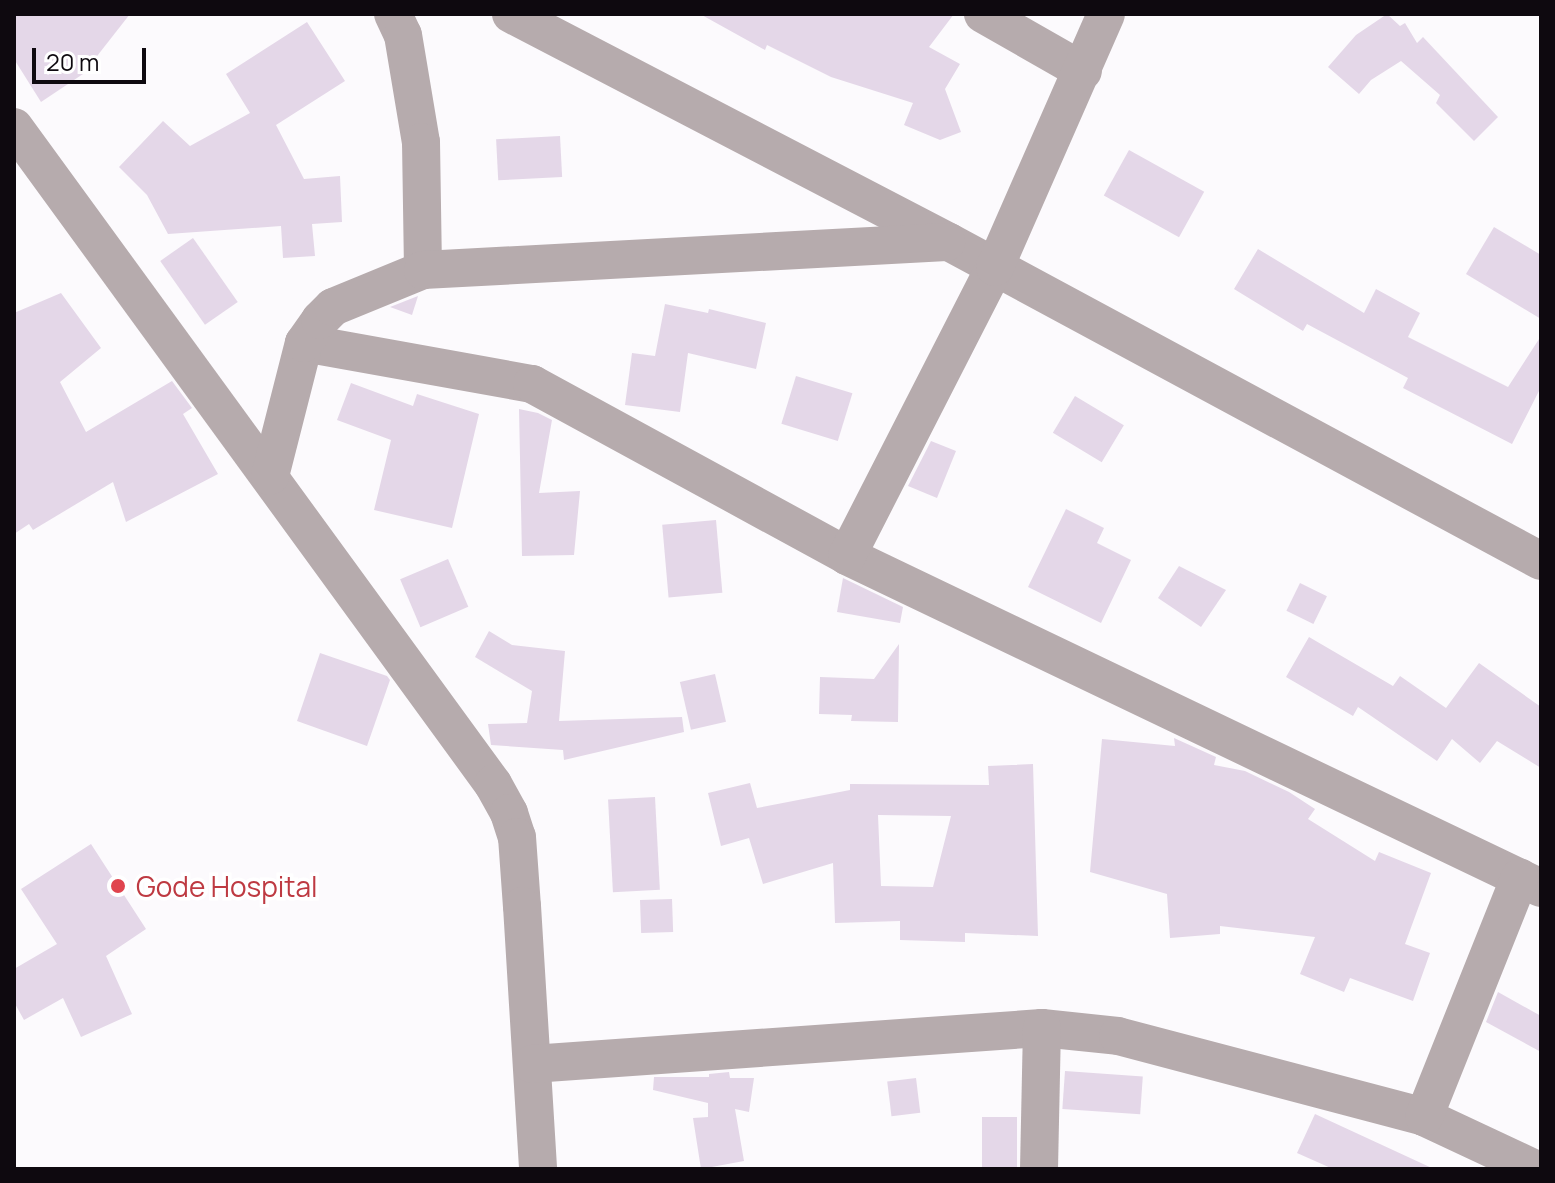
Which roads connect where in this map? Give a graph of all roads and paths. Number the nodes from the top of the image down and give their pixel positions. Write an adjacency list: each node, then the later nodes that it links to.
1 (393, 14): 10 (street)
2 (511, 14): 5 (street)
3 (983, 14): 6 (street)
4 (1106, 14): 6 (street)
5 (550, 23): 8 (street)
6 (1083, 71): 9 (street)
7 (14, 127): 12 (street)
8 (949, 242): 9 (street); 10 (street)
9 (995, 267): 13 (street); 14 (street)
10 (423, 270): 11 (street)
11 (304, 343): 12 (street); 13 (street)
12 (270, 476): 17 (street)
13 (847, 556): 15 (street)
14 (1541, 561)
15 (1531, 883): 18 (street)
16 (1042, 1028): 17 (street); 18 (street); 20 (street)
17 (532, 1064): 19 (street)
18 (1424, 1117): 21 (street)
19 (538, 1169)
20 (1039, 1169)
21 (1535, 1169)

